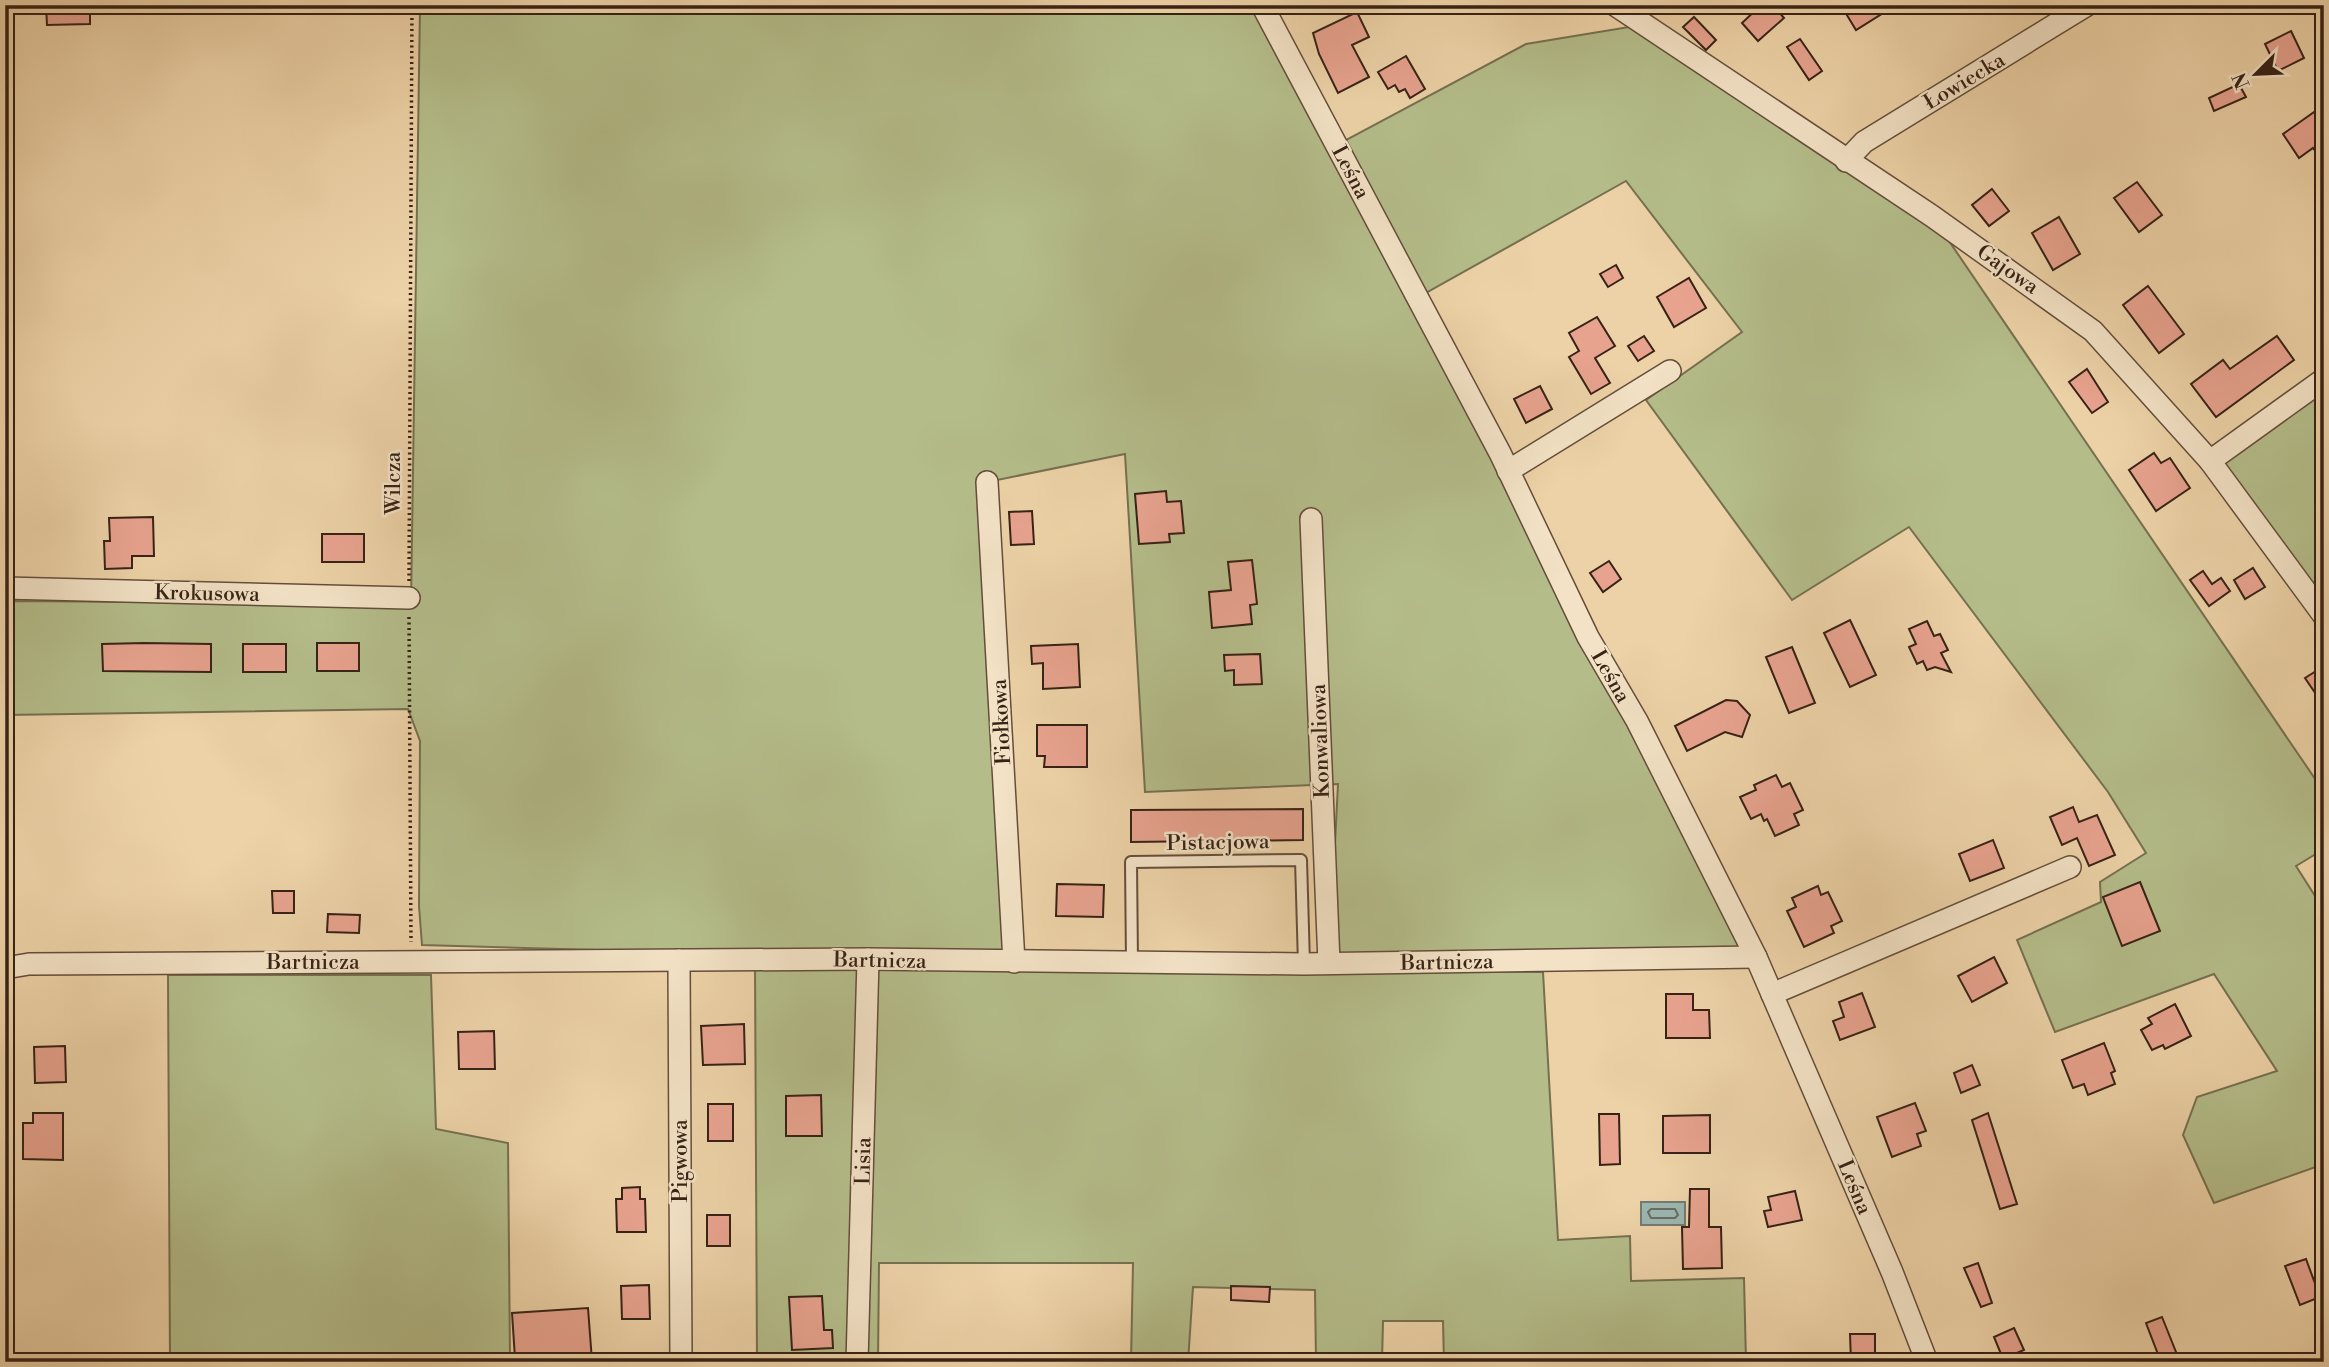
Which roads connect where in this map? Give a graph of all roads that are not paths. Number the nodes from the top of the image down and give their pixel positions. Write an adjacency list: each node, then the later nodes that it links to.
1 (1262, 5): 8 (street, Leśna)
2 (1615, 5): 4 (street, Gajowa)
3 (2087, 5): 4 (street, Łowiecka)
4 (1846, 160): 7 (street, Gajowa)
5 (1670, 371): 8 (street)
6 (2324, 379): 7 (street)
7 (2210, 461): 13 (street, Gajowa)
8 (1508, 471): 15 (street, Leśna)
9 (987, 482): 18 (street, Fiołkowa)
10 (1311, 519): 20 (street, Konwaliowa)
11 (5, 589): 12 (street, Krokusowa)
12 (409, 598)
13 (2324, 616)
14 (2070, 867): 23 (street)
15 (1756, 957): 20 (street, Bartnicza); 23 (street, Leśna)
16 (868, 959): 17 (street, Bartnicza); 18 (street, Bartnicza); 25 (street, Lisia)
17 (678, 960): 22 (street, Bartnicza); 24 (street, Pigwowa)
18 (1014, 962): 19 (street, Bartnicza)
19 (1132, 963): 21 (street, Bartnicza); 21 (lane, Pistacjowa)
20 (1329, 963): 21 (street, Bartnicza)
21 (1304, 964)
22 (5, 968)
23 (1772, 994): 26 (street, Leśna)
24 (681, 1362)
25 (858, 1362)
26 (1927, 1362)

